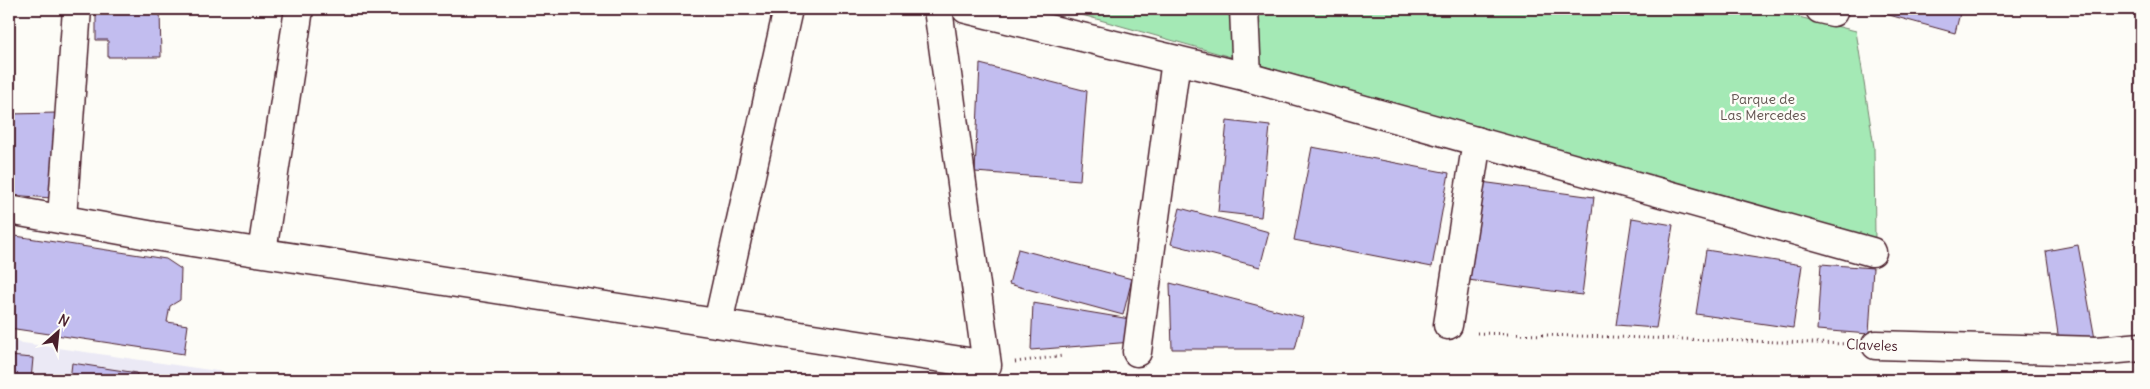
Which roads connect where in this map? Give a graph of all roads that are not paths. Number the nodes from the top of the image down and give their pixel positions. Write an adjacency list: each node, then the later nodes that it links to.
1 (77, 9): 11 (street)
2 (299, 9): 12 (street)
3 (788, 9): 14 (street)
4 (938, 9): 14 (street)
5 (966, 9): 7 (street)
6 (1244, 9): 8 (street)
7 (1176, 60): 8 (street); 18 (street)
8 (1247, 77): 9 (street)
9 (1477, 141): 13 (street); 15 (street)
10 (9, 210): 11 (street)
11 (62, 218): 12 (street)
12 (262, 252): 14 (street)
13 (1872, 252)
14 (718, 323)
15 (1448, 325)
16 (1876, 345): 17 (street, Claveles)
17 (2141, 347)
18 (1137, 352)

